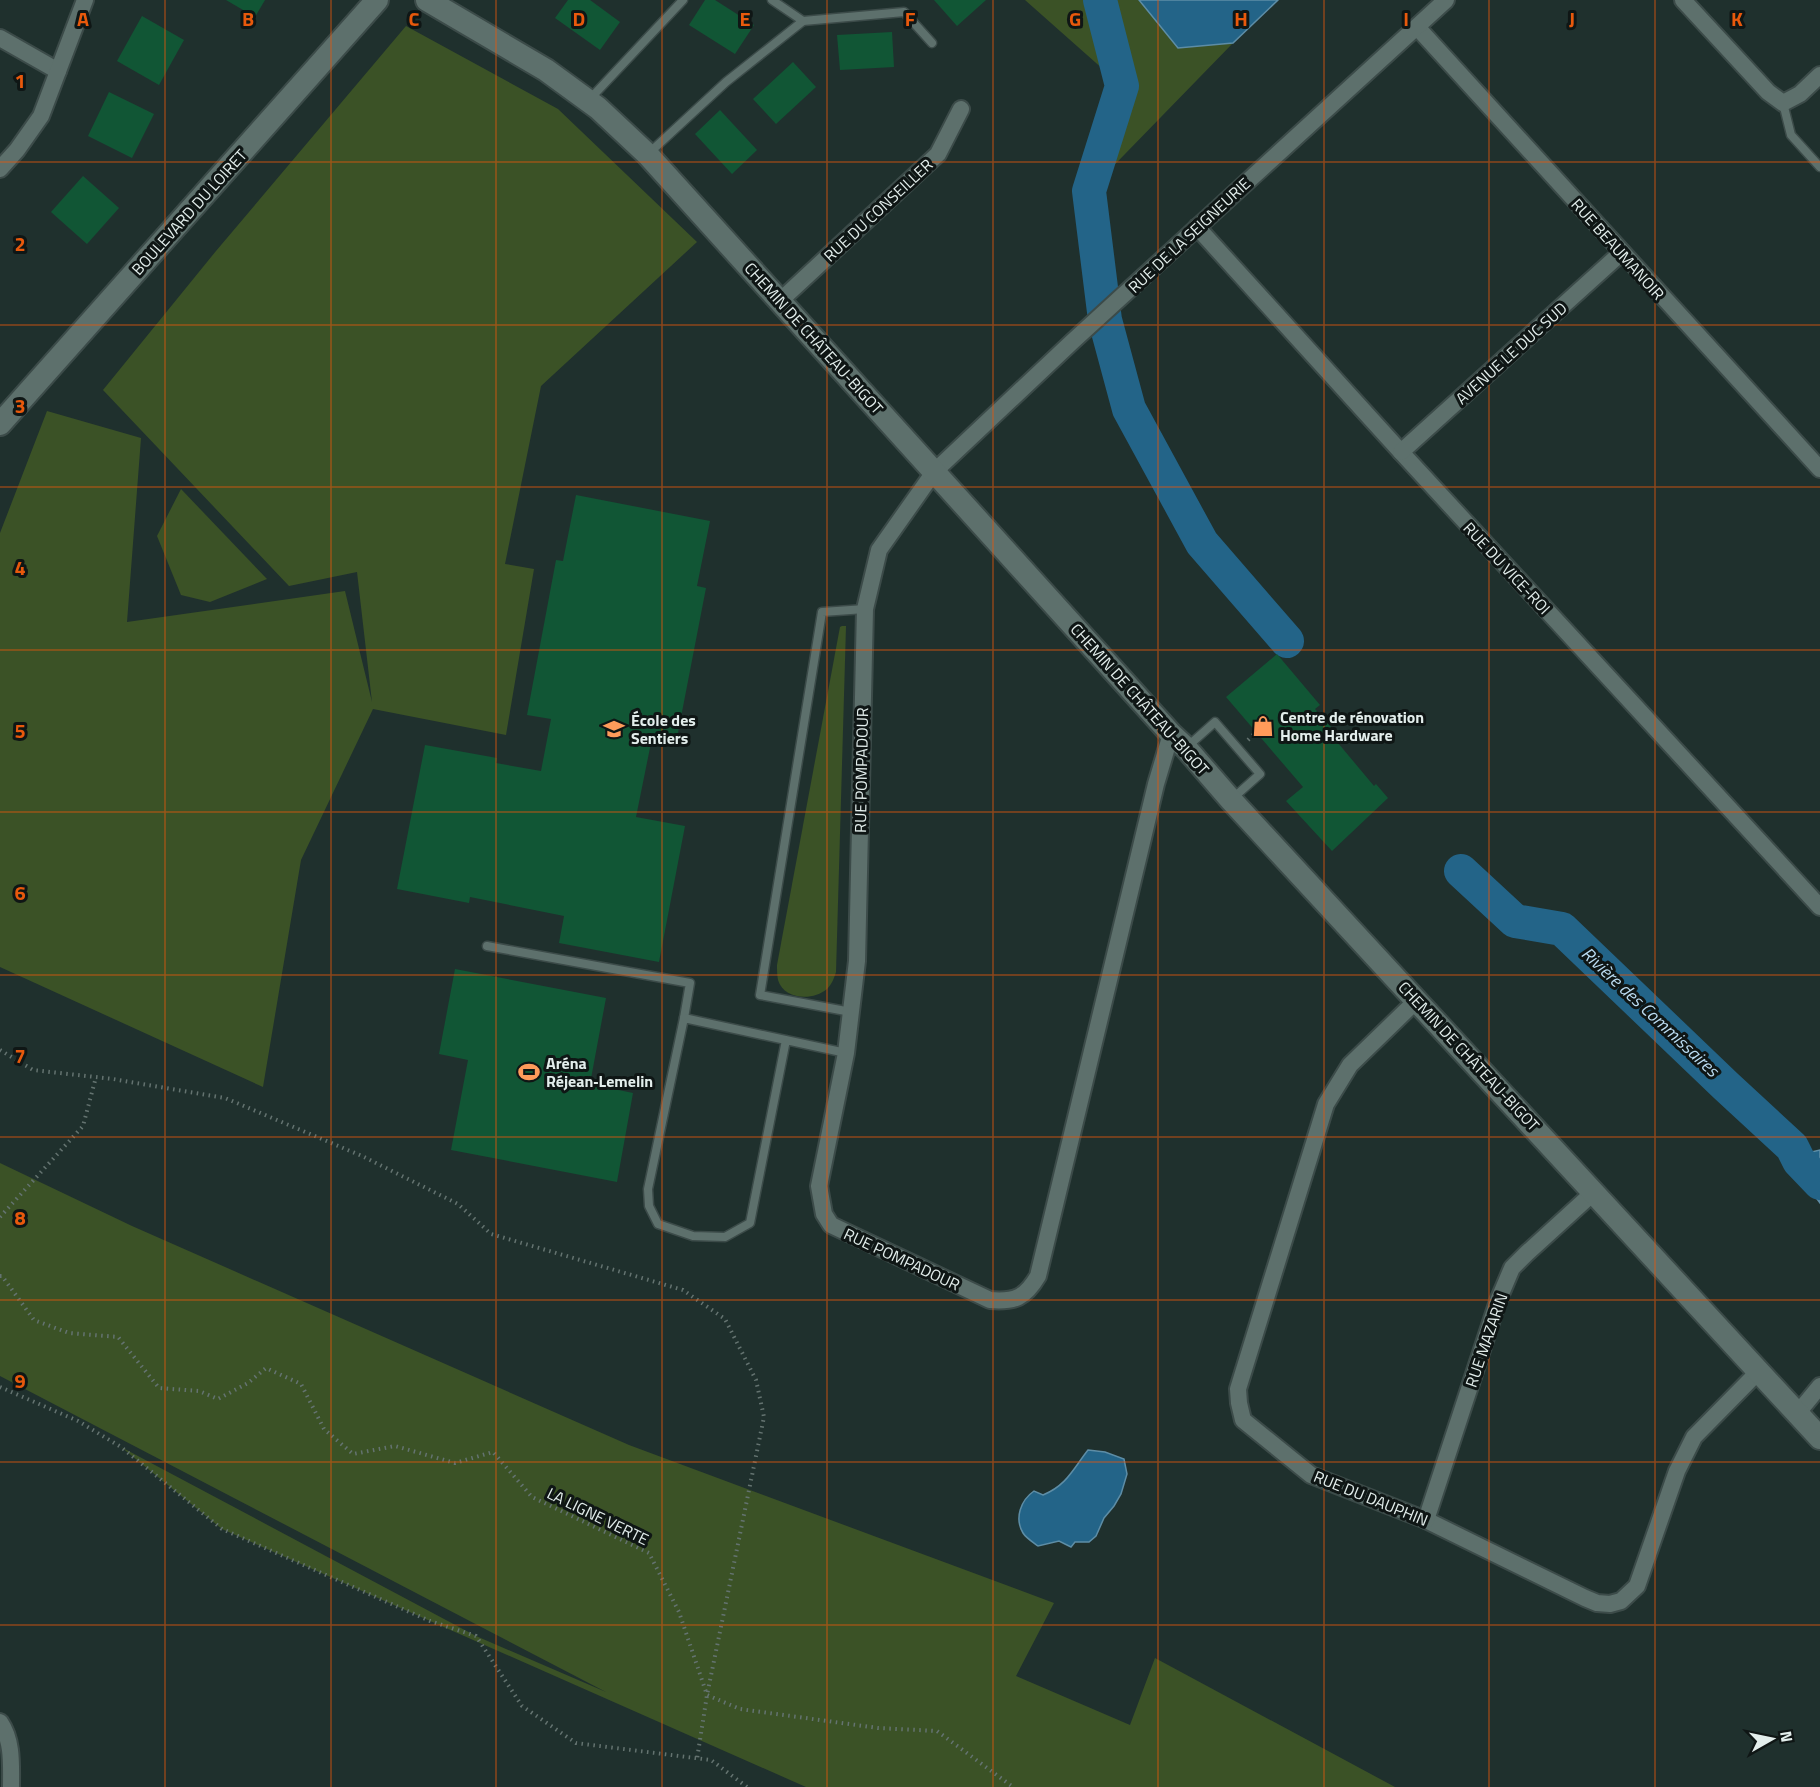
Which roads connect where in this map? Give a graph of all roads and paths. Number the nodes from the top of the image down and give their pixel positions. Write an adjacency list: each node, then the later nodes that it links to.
1 (85, 0): 12 (street)
2 (377, 0): 23 (street, BOULEVARD DU LOIRET)
3 (428, 0): 14 (street, CHEMIN DE CHÂTEAU-BIGOT)
4 (684, 0): 14 (lane)
5 (771, 0): 8 (lane)
6 (1446, 0): 9 (street, RUE DE LA SEIGNEURIE)
7 (1683, 0): 15 (street)
8 (803, 21): 11 (lane); 17 (lane)
9 (1417, 27): 20 (street, RUE DE LA SEIGNEURIE); 21 (street, RUE BEAUMANOIR)
10 (0, 38): 12 (street)
11 (932, 44)
12 (58, 71): 19 (street)
13 (1820, 75): 15 (street)
14 (588, 101): 17 (street, CHEMIN DE CHÂTEAU-BIGOT)
15 (1784, 103): 18 (lane)
16 (961, 109): 22 (street, RUE DU CONSEILLER)
17 (647, 154): 22 (street, CHEMIN DE CHÂTEAU-BIGOT)
18 (1820, 167)
19 (0, 169)
20 (1197, 227): 24 (street, RUE DU VICE-ROI); 26 (street, RUE DE LA SEIGNEURIE)
21 (1621, 253): 24 (street, AVENUE LE DUC SUD); 25 (street, RUE BEAUMANOIR)
22 (781, 300): 26 (street, CHEMIN DE CHÂTEAU-BIGOT)
23 (0, 424)
24 (1401, 452): 30 (street, RUE DU VICE-ROI)
25 (1820, 470)
26 (934, 472): 27 (street, RUE POMPADOUR); 28 (street, CHEMIN DE CHÂTEAU-BIGOT)
27 (865, 609): 33 (street, RUE POMPADOUR); 33 (lane)
28 (1178, 741): 29 (street, CHEMIN DE CHÂTEAU-BIGOT); 29 (lane); 37 (street, RUE POMPADOUR)
29 (1232, 800): 32 (street, CHEMIN DE CHÂTEAU-BIGOT)
30 (1820, 907)
31 (487, 946): 34 (lane)
32 (1417, 1000): 39 (street, CHEMIN DE CHÂTEAU-BIGOT); 47 (street, RUE DU DAUPHIN)
33 (851, 1012): 37 (street, RUE POMPADOUR)
34 (684, 1018): 35 (lane); 35 (lane)
35 (786, 1040): 37 (lane)
36 (0, 1050): 38 (path)
37 (846, 1053)
38 (96, 1077): 40 (path); 48 (path)
39 (1594, 1192): 42 (street, CHEMIN DE CHÂTEAU-BIGOT); 47 (street, RUE MAZARIN)
40 (0, 1217)
41 (0, 1276): 48 (path, LA LIGNE VERTE)
42 (1759, 1371): 45 (street, CHEMIN DE CHÂTEAU-BIGOT); 47 (street, RUE DU DAUPHIN)
43 (1820, 1386): 45 (street)
44 (0, 1387): 50 (path)
45 (1797, 1413): 46 (street, CHEMIN DE CHÂTEAU-BIGOT)
46 (1820, 1438)
47 (1426, 1520)
48 (707, 1695): 50 (path); 53 (path)
49 (0, 1722): 51 (street)
50 (697, 1759): 52 (path)
51 (11, 1787)
52 (747, 1787)
53 (1013, 1787)

